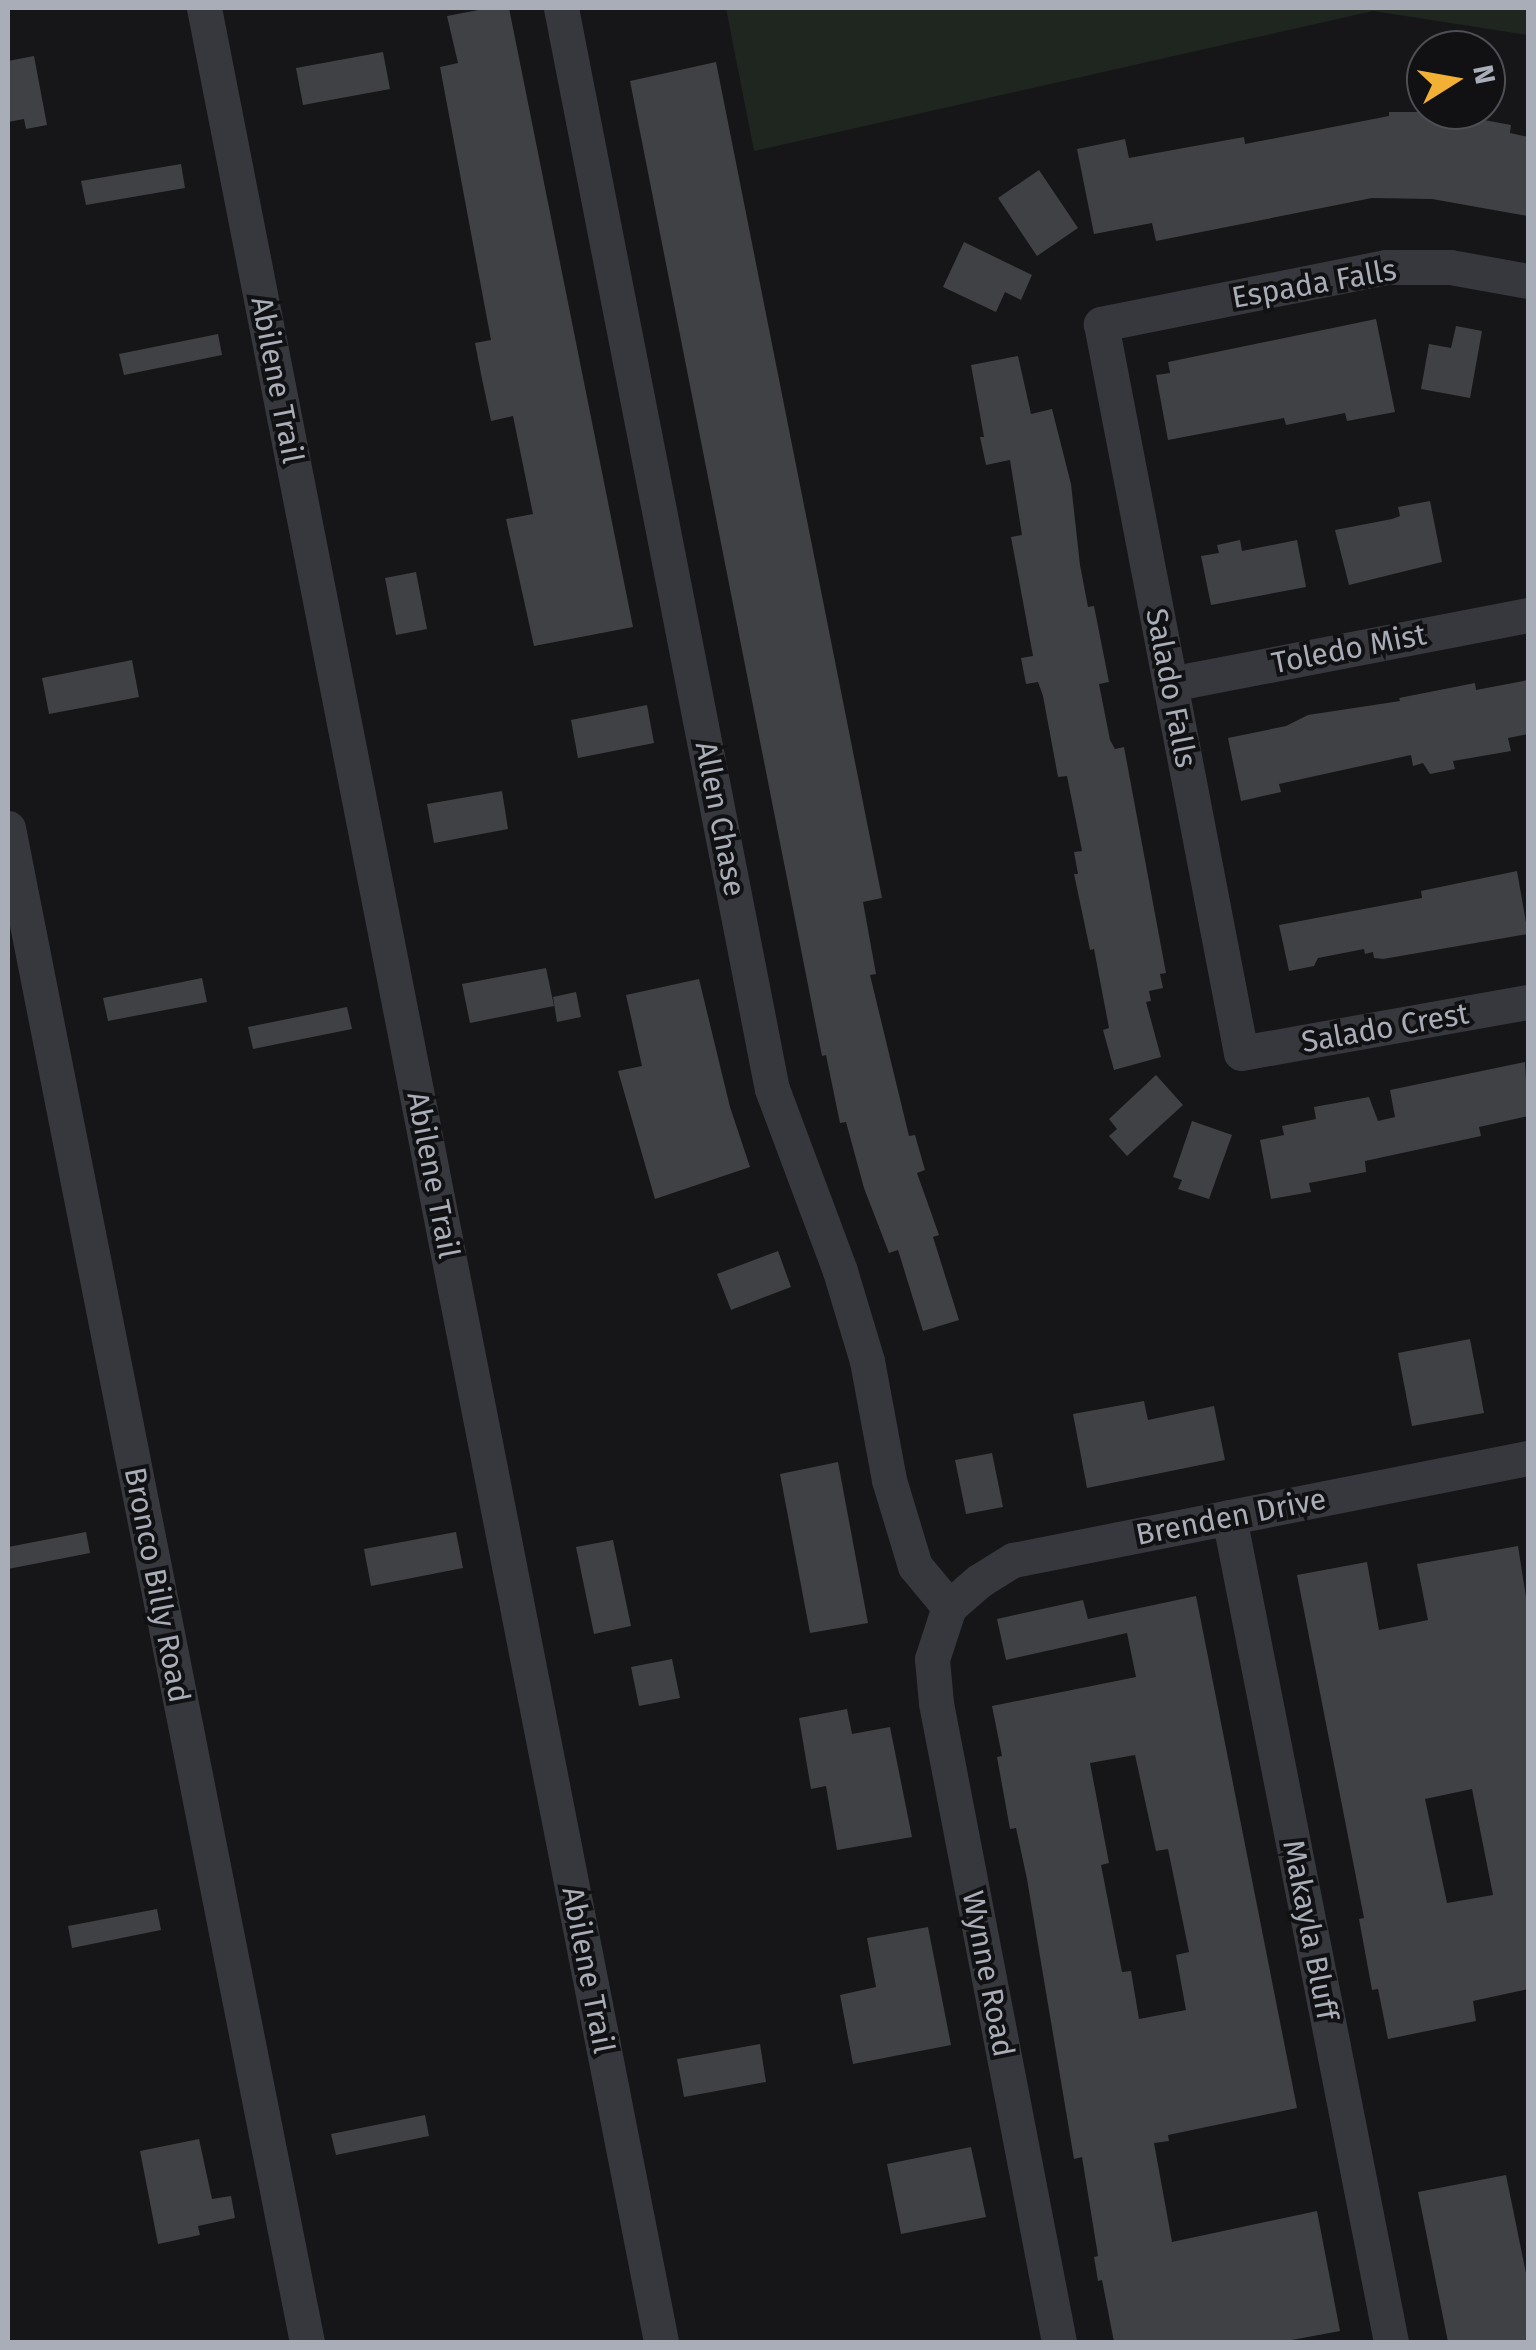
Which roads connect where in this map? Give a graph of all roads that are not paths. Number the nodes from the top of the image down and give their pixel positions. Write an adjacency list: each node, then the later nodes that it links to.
1 (204, 8): 14 (street, Abilene Trail)
2 (561, 8): 12 (street, Allen Chase)
3 (1528, 281): 4 (street, Espada Falls)
4 (1101, 324): 6 (street, Salado Falls)
5 (1528, 616): 6 (street, Toledo Mist)
6 (1170, 684): 9 (street, Salado Falls)
7 (8, 828): 13 (street, Bronco Billy Road)
8 (1528, 1002): 9 (street, Salado Crest)
9 (1241, 1053)
10 (1528, 1458): 11 (street, Brenden Drive)
11 (1229, 1518): 12 (street, Brenden Drive); 16 (street, Makayla Bluff)
12 (949, 1607): 15 (street, Wynne Road)
13 (307, 2342)
14 (661, 2342)
15 (1059, 2342)
16 (1391, 2342)

